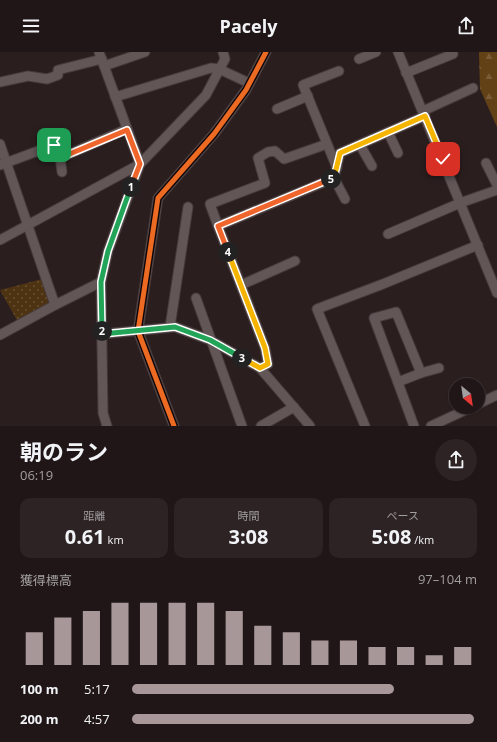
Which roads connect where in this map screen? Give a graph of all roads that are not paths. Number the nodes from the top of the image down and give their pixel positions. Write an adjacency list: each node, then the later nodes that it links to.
1 (145, 52): 7 (street)
2 (222, 52): 10 (street)
3 (266, 52): 14 (street)
4 (376, 52): 9 (street)
5 (398, 52): 12 (street)
6 (452, 52): 12 (street)
7 (133, 54): 8 (street)
8 (102, 59): 13 (street); 17 (street)
9 (359, 59)
10 (219, 69): 14 (street); 17 (street); 29 (street)
11 (339, 71): 16 (street)
12 (406, 73): 19 (street)
13 (0, 82)
14 (250, 83): 53 (street)
15 (473, 88): 19 (street)
16 (308, 96): 18 (street); 23 (street)
17 (115, 97): 20 (street)
18 (278, 109)
19 (424, 114): 21 (street); 37 (street)
20 (127, 130): 26 (street); 29 (street)
21 (388, 132): 24 (street); 25 (street)
22 (0, 144): 28 (street)
23 (327, 144): 31 (street); 40 (street)
24 (360, 145): 30 (street); 31 (street)
25 (398, 153)
26 (60, 158): 28 (street); 32 (street)
27 (486, 163): 34 (street)
28 (3, 164): 39 (street)
29 (140, 164): 39 (street); 47 (street)
30 (372, 166)
31 (337, 168): 33 (street)
32 (62, 172)
33 (334, 178): 36 (street); 40 (street)
34 (497, 186)
35 (497, 190): 37 (street)
36 (345, 199)
37 (460, 203): 41 (street); 43 (street)
38 (188, 207): 52 (street)
39 (28, 226): 42 (street); 51 (street)
40 (218, 226): 48 (street)
41 (388, 234)
42 (0, 240)
43 (478, 246): 46 (street); 70 (street)
44 (296, 261): 48 (street)
45 (497, 268): 46 (street)
46 (488, 271): 49 (street)
47 (101, 282): 51 (street); 55 (street)
48 (241, 286): 57 (street)
49 (497, 293)
50 (196, 298): 56 (street)
51 (55, 305): 54 (street)
52 (170, 328): 53 (street); 56 (street)
53 (138, 331): 55 (street); 67 (street)
54 (0, 334)
55 (102, 334): 66 (street)
56 (210, 340): 57 (street); 65 (street)
57 (260, 368): 63 (street)
58 (439, 368): 59 (street)
59 (421, 373): 60 (street); 60 (street)
60 (398, 382): 71 (street)
61 (497, 395): 62 (street)
62 (485, 401)
63 (294, 407): 68 (street); 69 (street)
64 (457, 414): 72 (street)
65 (239, 425)
66 (107, 426)
67 (174, 426)
68 (261, 426)
69 (310, 426)
70 (364, 426)
71 (414, 426)
72 (431, 426)

